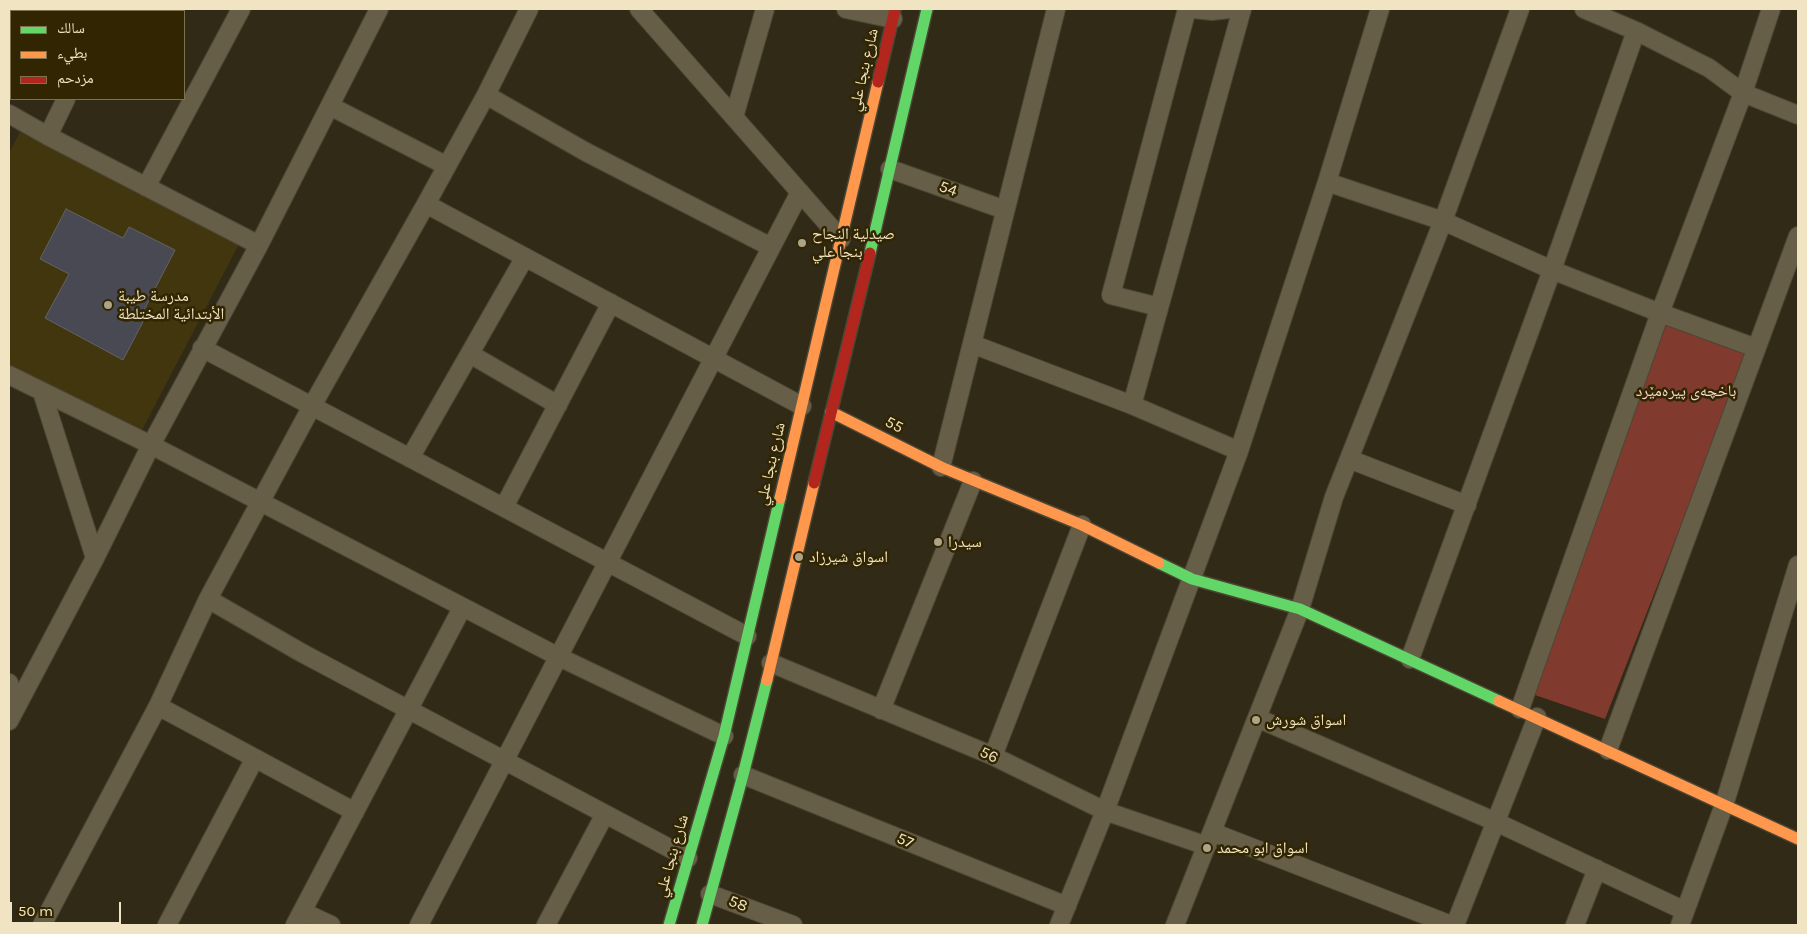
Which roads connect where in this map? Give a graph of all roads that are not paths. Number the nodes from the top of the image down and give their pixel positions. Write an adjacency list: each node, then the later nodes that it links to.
1 (241, 9): 30 (street)
2 (380, 9): 22 (street)
3 (529, 9): 20 (street)
4 (639, 9): 25 (street)
5 (765, 9): 25 (street)
6 (846, 9): 17 (street)
7 (927, 9): 28 (main road)
8 (1056, 9): 33 (street)
9 (1187, 9): 42 (street)
10 (1194, 9): 11 (street)
11 (1229, 9)
12 (1242, 9): 42 (street)
13 (1380, 9): 29 (street)
14 (1520, 9): 34 (street)
15 (1584, 9): 18 (street)
16 (1772, 9): 19 (street)
17 (894, 14): 36 (main road, شارع بنجا علي)
18 (1636, 31): 19 (street); 40 (street)
19 (1743, 93): 24 (street); 43 (street)
20 (486, 95): 27 (street); 38 (street)
21 (66, 100): 26 (street)
22 (330, 106): 27 (street); 37 (street)
23 (9, 114): 26 (street)
24 (1798, 115)
25 (734, 117): 31 (street)
26 (48, 136): 30 (street)
27 (447, 166): 32 (street)
28 (890, 169): 33 (street, 54); 55 (main road)
29 (1327, 182): 34 (street); 57 (street)
30 (146, 187): 37 (street)
31 (800, 192): 36 (street); 38 (street)
32 (426, 204): 39 (street); 53 (street)
33 (1005, 210): 44 (street)
34 (1443, 221): 40 (street); 59 (street)
35 (1798, 236): 46 (street)
36 (841, 239): 54 (main road, شارع بنجا علي)
37 (259, 245): 45 (street)
38 (772, 247): 48 (street)
39 (525, 257): 41 (street); 47 (street)
40 (1552, 270): 43 (street); 65 (street)
41 (611, 303): 48 (street); 51 (street)
42 (1158, 307): 52 (street)
43 (1660, 313): 46 (street); 81 (street)
44 (972, 344): 52 (street); 60 (street)
45 (202, 348): 53 (street); 56 (street)
46 (1756, 348): 88 (street)
47 (470, 354): 51 (street); 58 (street)
48 (714, 358): 54 (street); 69 (street)
49 (9, 375): 50 (street)
50 (42, 392): 56 (street); 68 (street)
51 (558, 405): 66 (street)
52 (1132, 405): 57 (street)
53 (312, 406): 58 (street); 64 (street)
54 (802, 406): 61 (main road, شارع بنجا علي)
55 (832, 412): 60 (main road, 55); 62 (main road)
56 (151, 445): 64 (street); 68 (street)
57 (1239, 451): 71 (street)
58 (410, 458): 66 (street)
59 (1349, 459): 65 (street); 74 (street)
60 (941, 468): 63 (main road, 55)
61 (786, 474): 62 (main road); 75 (main road, شارع بنجا علي)
62 (815, 480): 78 (main road)
63 (973, 481): 67 (main road, 55); 83 (street)
64 (260, 502): 72 (street); 73 (street)
65 (1467, 505): 77 (street)
66 (504, 507): 69 (street)
67 (1082, 525): 71 (main road, 55); 89 (street)
68 (96, 558): 84 (street)
69 (608, 562): 75 (street); 76 (street)
70 (1798, 565): 93 (street)
71 (1192, 579): 74 (main road, 55); 94 (street)
72 (208, 599): 80 (street); 82 (street)
73 (462, 608): 76 (street); 82 (street)
74 (1300, 609): 77 (main road, 55); 86 (street)
75 (747, 636): 87 (main road, شارع بنجا علي)
76 (559, 657): 87 (street); 91 (street)
77 (1410, 659): 81 (main road, 55)
78 (771, 663): 83 (street, 56); 92 (main road)
79 (9, 683): 84 (street)
80 (158, 706): 90 (street); 106 (street)
81 (1520, 709): 85 (main road, 55)
82 (409, 710): 91 (street); 95 (street)
83 (881, 710): 89 (street, 56)
84 (12, 714)
85 (1537, 717): 88 (main road, 55); 97 (street)
86 (1257, 718): 97 (street); 98 (street)
87 (724, 736): 100 (main road, شارع بنجا علي)
88 (1608, 750): 93 (main road, 55)
89 (993, 756): 94 (street, 56)
90 (255, 758): 95 (street); 107 (street)
91 (505, 761): 96 (street); 109 (street)
92 (743, 775): 102 (main road); 103 (street, 57)
93 (1724, 805): 99 (main road, 55); 105 (street)
94 (1105, 811): 98 (street, 56); 103 (street)
95 (356, 812): 104 (street)
96 (605, 814): 100 (street); 110 (street)
97 (1496, 822): 101 (street); 117 (street)
98 (1210, 839): 115 (street); 116 (street, 56)
99 (1798, 839)
100 (688, 858): 111 (main road, شارع بنجا علي)
101 (1598, 870): 105 (street); 118 (street)
102 (710, 894): 112 (main road); 113 (street, 58)
103 (1067, 906): 114 (street)
104 (299, 918): 108 (street)
105 (1682, 918)
106 (42, 925)
107 (168, 925)
108 (331, 925)
109 (419, 925)
110 (546, 925)
111 (669, 925)
112 (702, 925)
113 (793, 925)
114 (1059, 925)
115 (1175, 925)
116 (1451, 925)
117 (1455, 925)
118 (1575, 925)

